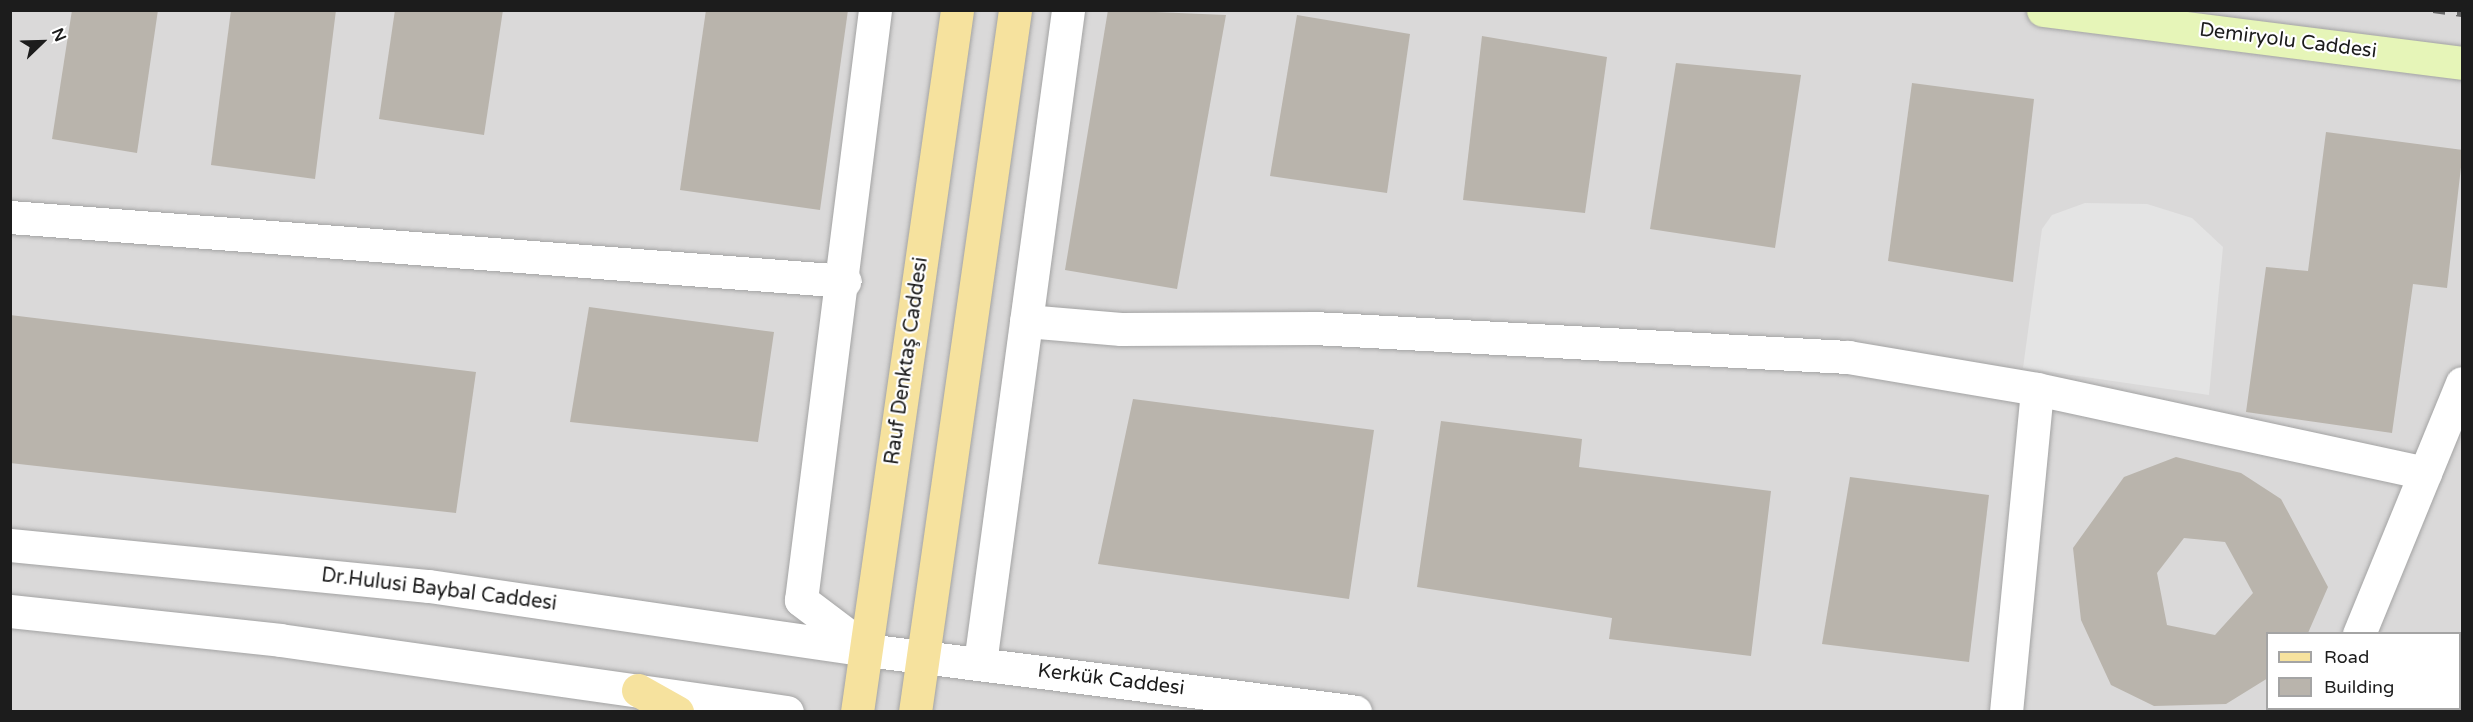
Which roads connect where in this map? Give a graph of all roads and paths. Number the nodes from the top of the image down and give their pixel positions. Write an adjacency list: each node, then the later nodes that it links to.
1 (875, 10): 8 (street)
2 (957, 10): 16 (main road, Rauf Denktaş Caddesi)
3 (1014, 10): 17 (main road)
4 (1068, 10): 9 (street)
5 (2043, 10): 6 (main road, Demiryolu Caddesi)
6 (2463, 63)
7 (10, 217): 8 (street)
8 (845, 281): 16 (street)
9 (1026, 321): 11 (street); 18 (street)
10 (2463, 383): 12 (street)
11 (2037, 389): 12 (street); 25 (street)
12 (2425, 473): 15 (street)
13 (10, 545): 16 (street, Dr.Hulusi Baybal Caddesi)
14 (10, 611): 19 (street)
15 (2359, 632)
16 (867, 650): 17 (street, Kerkük Caddesi); 22 (main road, Rauf Denktaş Caddesi)
17 (921, 656): 18 (street, Kerkük Caddesi); 23 (main road)
18 (980, 663): 24 (street, Kerkük Caddesi)
19 (638, 690): 20 (main road); 21 (street)
20 (677, 711)
21 (787, 711)
22 (857, 711)
23 (915, 711)
24 (1355, 711)
25 (2006, 711)

